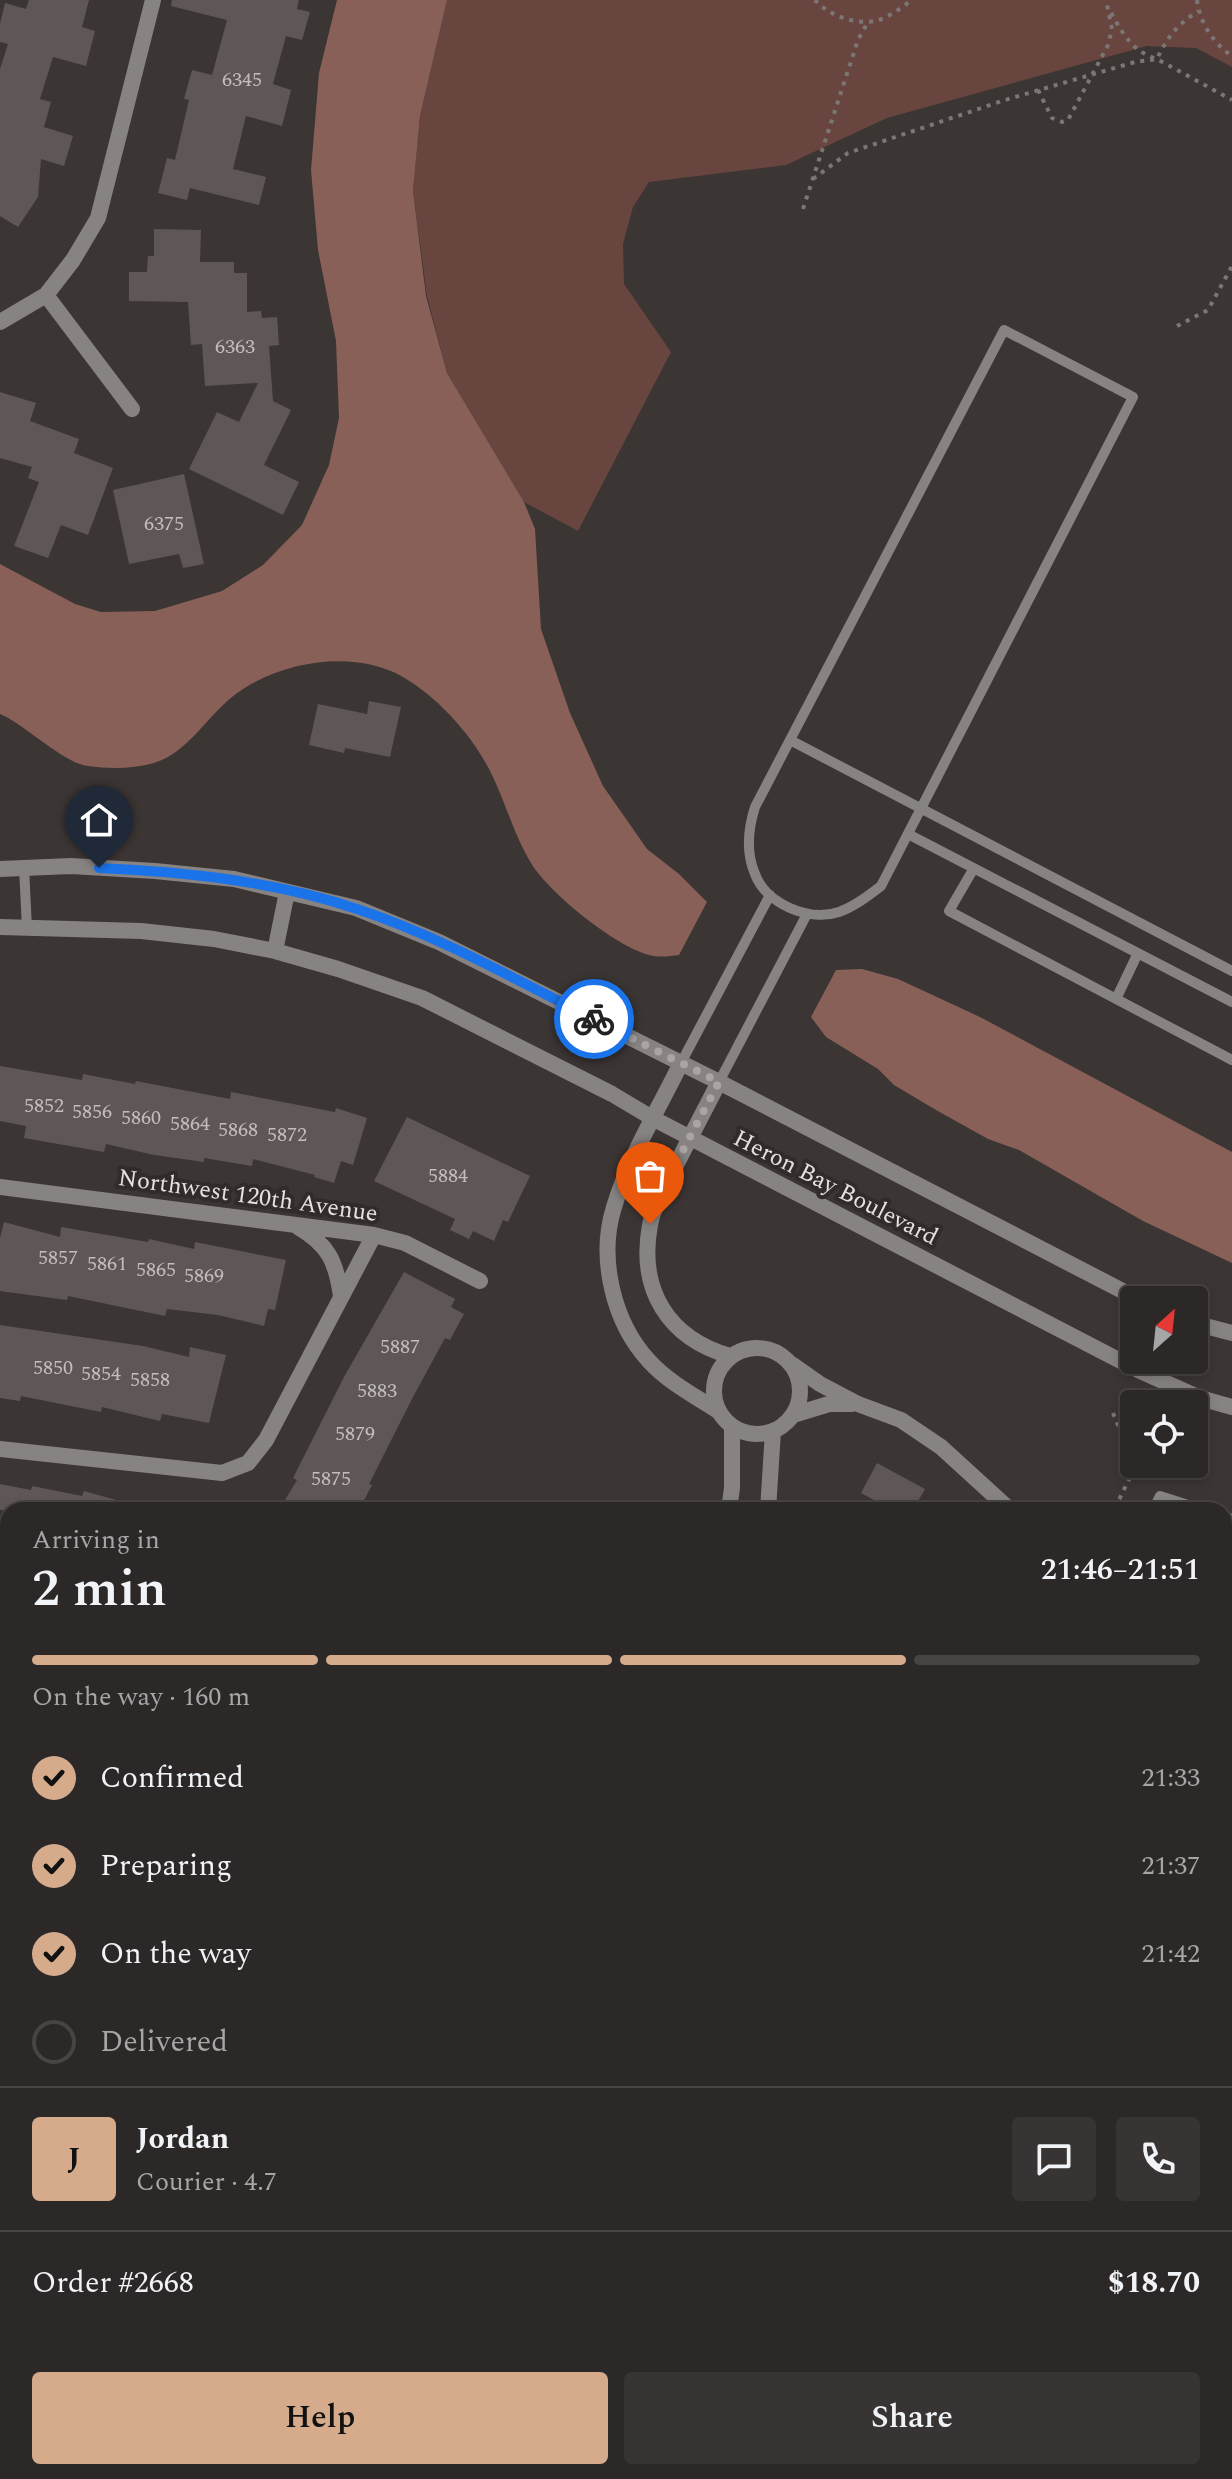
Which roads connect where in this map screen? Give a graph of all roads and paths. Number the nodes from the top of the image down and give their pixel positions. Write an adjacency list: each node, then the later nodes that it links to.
1 (153, 0): 17 (street)
2 (815, 0): 8 (path)
3 (912, 0): 8 (path)
4 (1104, 0): 6 (path)
5 (1197, 0): 7 (path)
6 (1107, 7): 10 (path); 11 (path)
7 (1198, 11): 9 (path); 10 (path)
8 (868, 22): 14 (path)
9 (1232, 56)
10 (1157, 59): 11 (path); 13 (path)
11 (1094, 74): 12 (path); 12 (path)
12 (1038, 90): 14 (path)
13 (1232, 100)
14 (813, 179): 15 (path)
15 (803, 209)
16 (1232, 266): 19 (path)
17 (46, 295): 18 (street); 20 (street)
18 (0, 322)
19 (1177, 326)
20 (132, 409)
21 (790, 740): 22 (lane); 22 (lane); 28 (lane)
22 (921, 808): 23 (lane); 34 (lane)
23 (908, 834): 25 (lane); 29 (lane)
24 (24, 867): 26 (street, Heron Bay Boulevard); 27 (street, Heron Bay Boulevard); 31 (lane)
25 (974, 868): 33 (lane); 35 (lane)
26 (0, 869)
27 (287, 892): 32 (street); 38 (street, Heron Bay Boulevard)
28 (770, 895): 29 (lane); 38 (lane)
29 (807, 914): 39 (lane)
30 (0, 927): 31 (street, Heron Bay Boulevard)
31 (27, 929): 32 (street, Heron Bay Boulevard)
32 (275, 951): 40 (street, Heron Bay Boulevard)
33 (1138, 953): 35 (lane); 36 (lane)
34 (1232, 971)
35 (1116, 999): 37 (lane)
36 (1232, 1002)
37 (1232, 1060)
38 (681, 1063): 39 (street, Heron Bay Boulevard); 40 (street)
39 (719, 1082): 41 (street); 46 (street, Heron Bay Boulevard)
40 (654, 1119): 41 (street, Heron Bay Boulevard); 54 (street)
41 (690, 1138): 50 (street); 53 (street, Heron Bay Boulevard)
42 (0, 1187): 43 (street, Northwest 120th Avenue)
43 (293, 1224): 44 (street, Northwest 120th Avenue); 47 (street)
44 (374, 1235): 45 (street, Northwest 120th Avenue); 47 (street)
45 (480, 1281)
46 (1120, 1290)
47 (341, 1296): 59 (street)
48 (1208, 1327): 49 (street)
49 (1232, 1333)
50 (730, 1356): 51 (street); 54 (street)
51 (791, 1364): 52 (street); 56 (street)
52 (858, 1404): 56 (street); 62 (street)
53 (1232, 1407)
54 (718, 1411): 57 (street)
55 (1113, 1413): 63 (path)
56 (793, 1415): 58 (street)
57 (732, 1426): 58 (street); 60 (street)
58 (773, 1431): 61 (street)
59 (0, 1449)
60 (730, 1502)
61 (769, 1502)
62 (1001, 1502)
63 (1118, 1502)
64 (1157, 1502): 65 (lane)
65 (1179, 1502)

